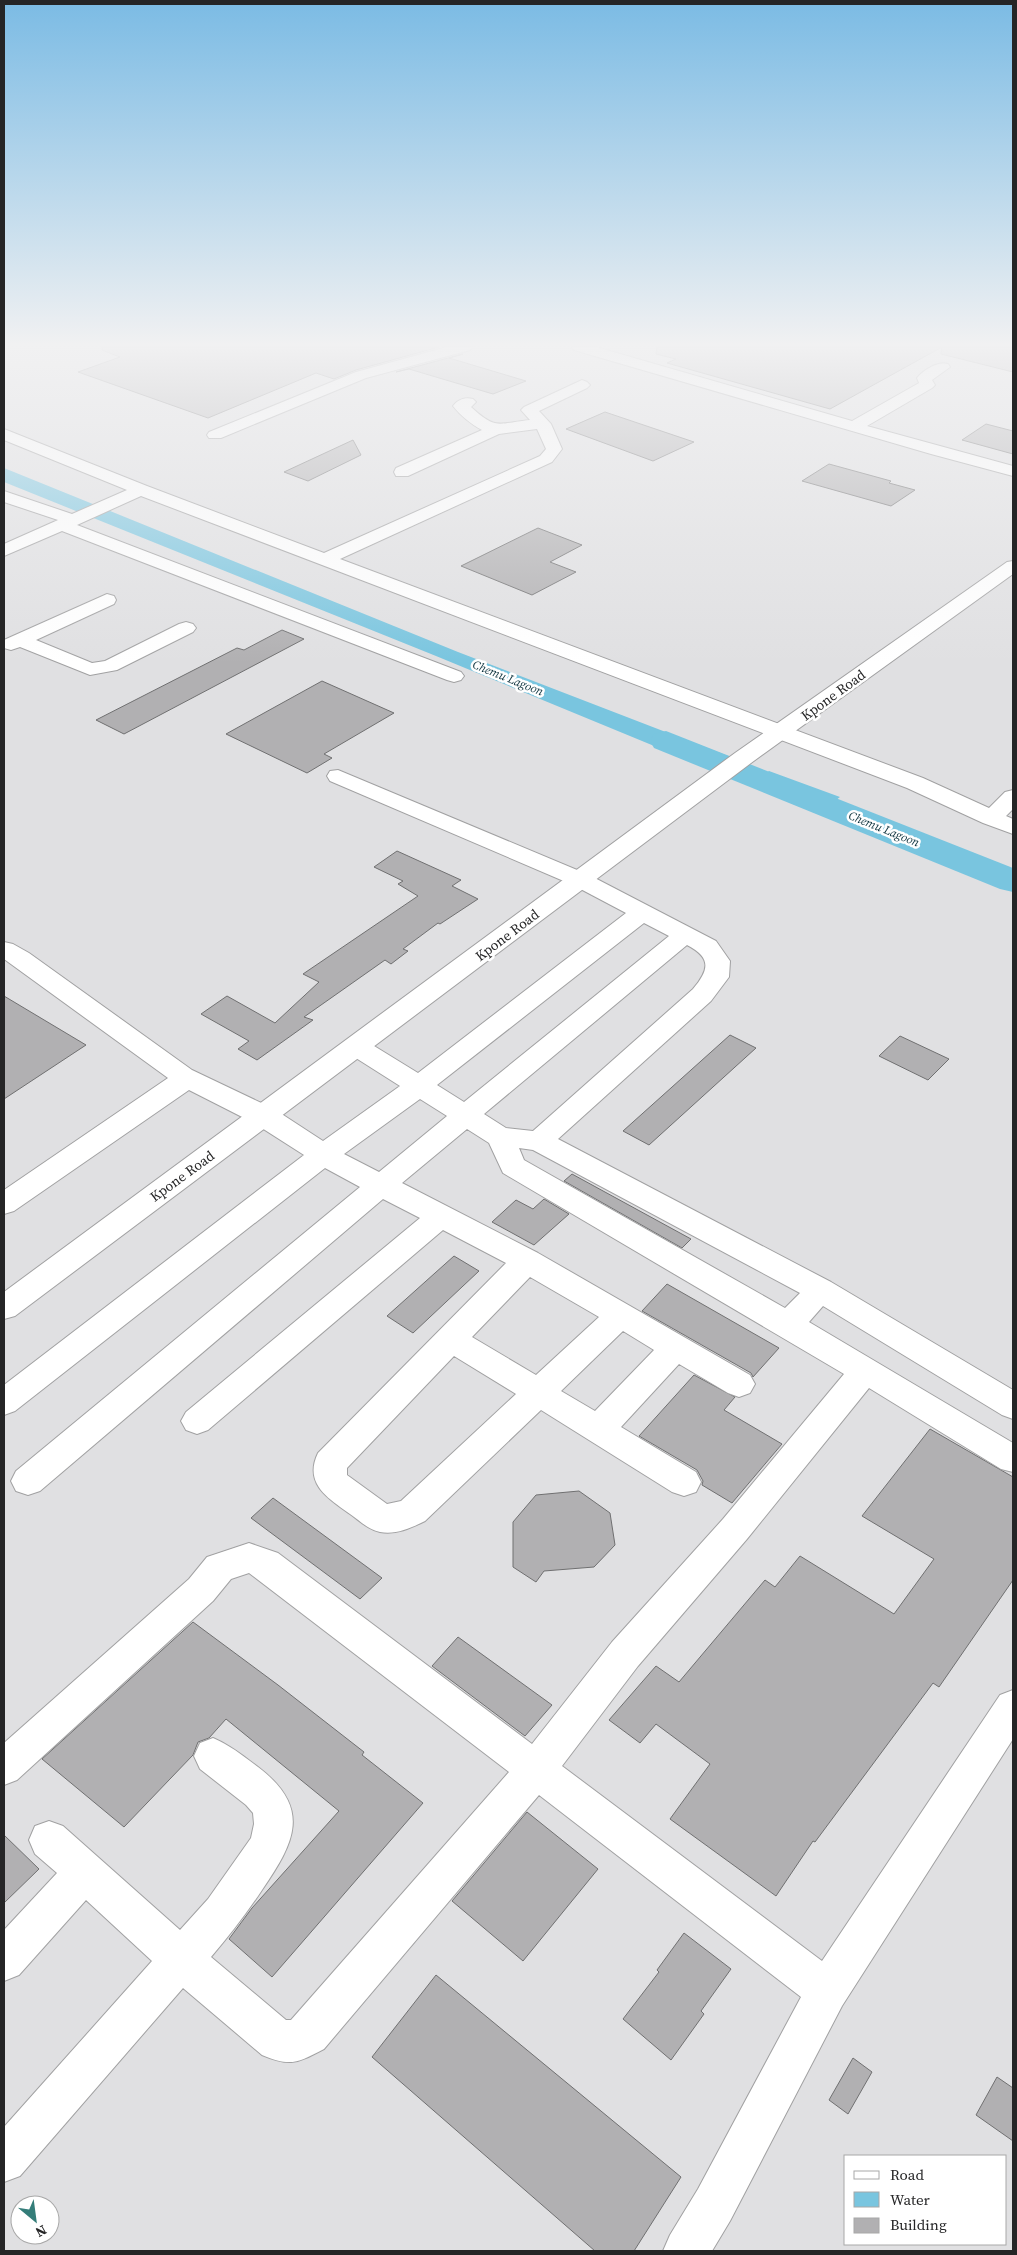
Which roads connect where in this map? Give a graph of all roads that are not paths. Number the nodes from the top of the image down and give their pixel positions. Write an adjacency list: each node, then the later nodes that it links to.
1 (49, 452): 7 (street)
2 (446, 452): 6 (street)
3 (551, 452): 11 (street)
4 (947, 452): 5 (street)
5 (1013, 470)
6 (402, 472)
7 (142, 490): 9 (street); 11 (street)
8 (4, 496): 9 (street)
9 (73, 520): 10 (street); 16 (street)
10 (4, 551)
11 (324, 560): 17 (street)
12 (1013, 566): 17 (street, Kpone Road)
13 (107, 600): 15 (street)
14 (186, 628): 15 (street)
15 (12, 644)
16 (454, 676)
17 (781, 733): 20 (street); 22 (street, Kpone Road)
18 (338, 776): 22 (street)
19 (1013, 797): 20 (street)
20 (991, 818): 21 (street)
21 (1013, 827)
22 (580, 880): 23 (street); 26 (street, Kpone Road)
23 (642, 912): 24 (street); 28 (street)
24 (686, 934): 30 (street); 32 (street)
25 (4, 949): 27 (street)
26 (357, 1047): 28 (street); 29 (street, Kpone Road)
27 (186, 1078): 29 (street); 35 (street)
28 (419, 1086): 30 (street); 33 (street)
29 (264, 1116): 33 (street); 39 (street, Kpone Road)
30 (467, 1116): 31 (street); 34 (street)
31 (500, 1137): 32 (street); 41 (street)
32 (540, 1140): 38 (street)
33 (323, 1155): 34 (street); 47 (street)
34 (380, 1186): 36 (street); 52 (street)
35 (4, 1204)
36 (441, 1216): 37 (street); 49 (street)
37 (527, 1261): 40 (street); 42 (street)
38 (820, 1290): 41 (street); 48 (street)
39 (4, 1308)
40 (621, 1316): 43 (street); 46 (street)
41 (788, 1325): 44 (street)
42 (451, 1339): 46 (street); 46 (street)
43 (676, 1347): 45 (street); 50 (street)
44 (865, 1371): 51 (street); 57 (street)
45 (739, 1384)
46 (539, 1394): 50 (street)
47 (4, 1402)
48 (1013, 1406)
49 (197, 1421)
50 (598, 1430): 53 (street)
51 (1013, 1459)
52 (28, 1481)
53 (684, 1482)
54 (1013, 1707): 62 (street)
55 (213, 1756): 61 (street)
56 (4, 1767): 57 (street)
57 (536, 1769): 61 (street); 62 (street)
58 (49, 1840): 59 (street)
59 (84, 1873): 60 (street); 61 (street)
60 (4, 1960)
61 (182, 1960): 63 (street)
62 (827, 1991): 64 (street)
63 (4, 2160)
64 (686, 2251)

